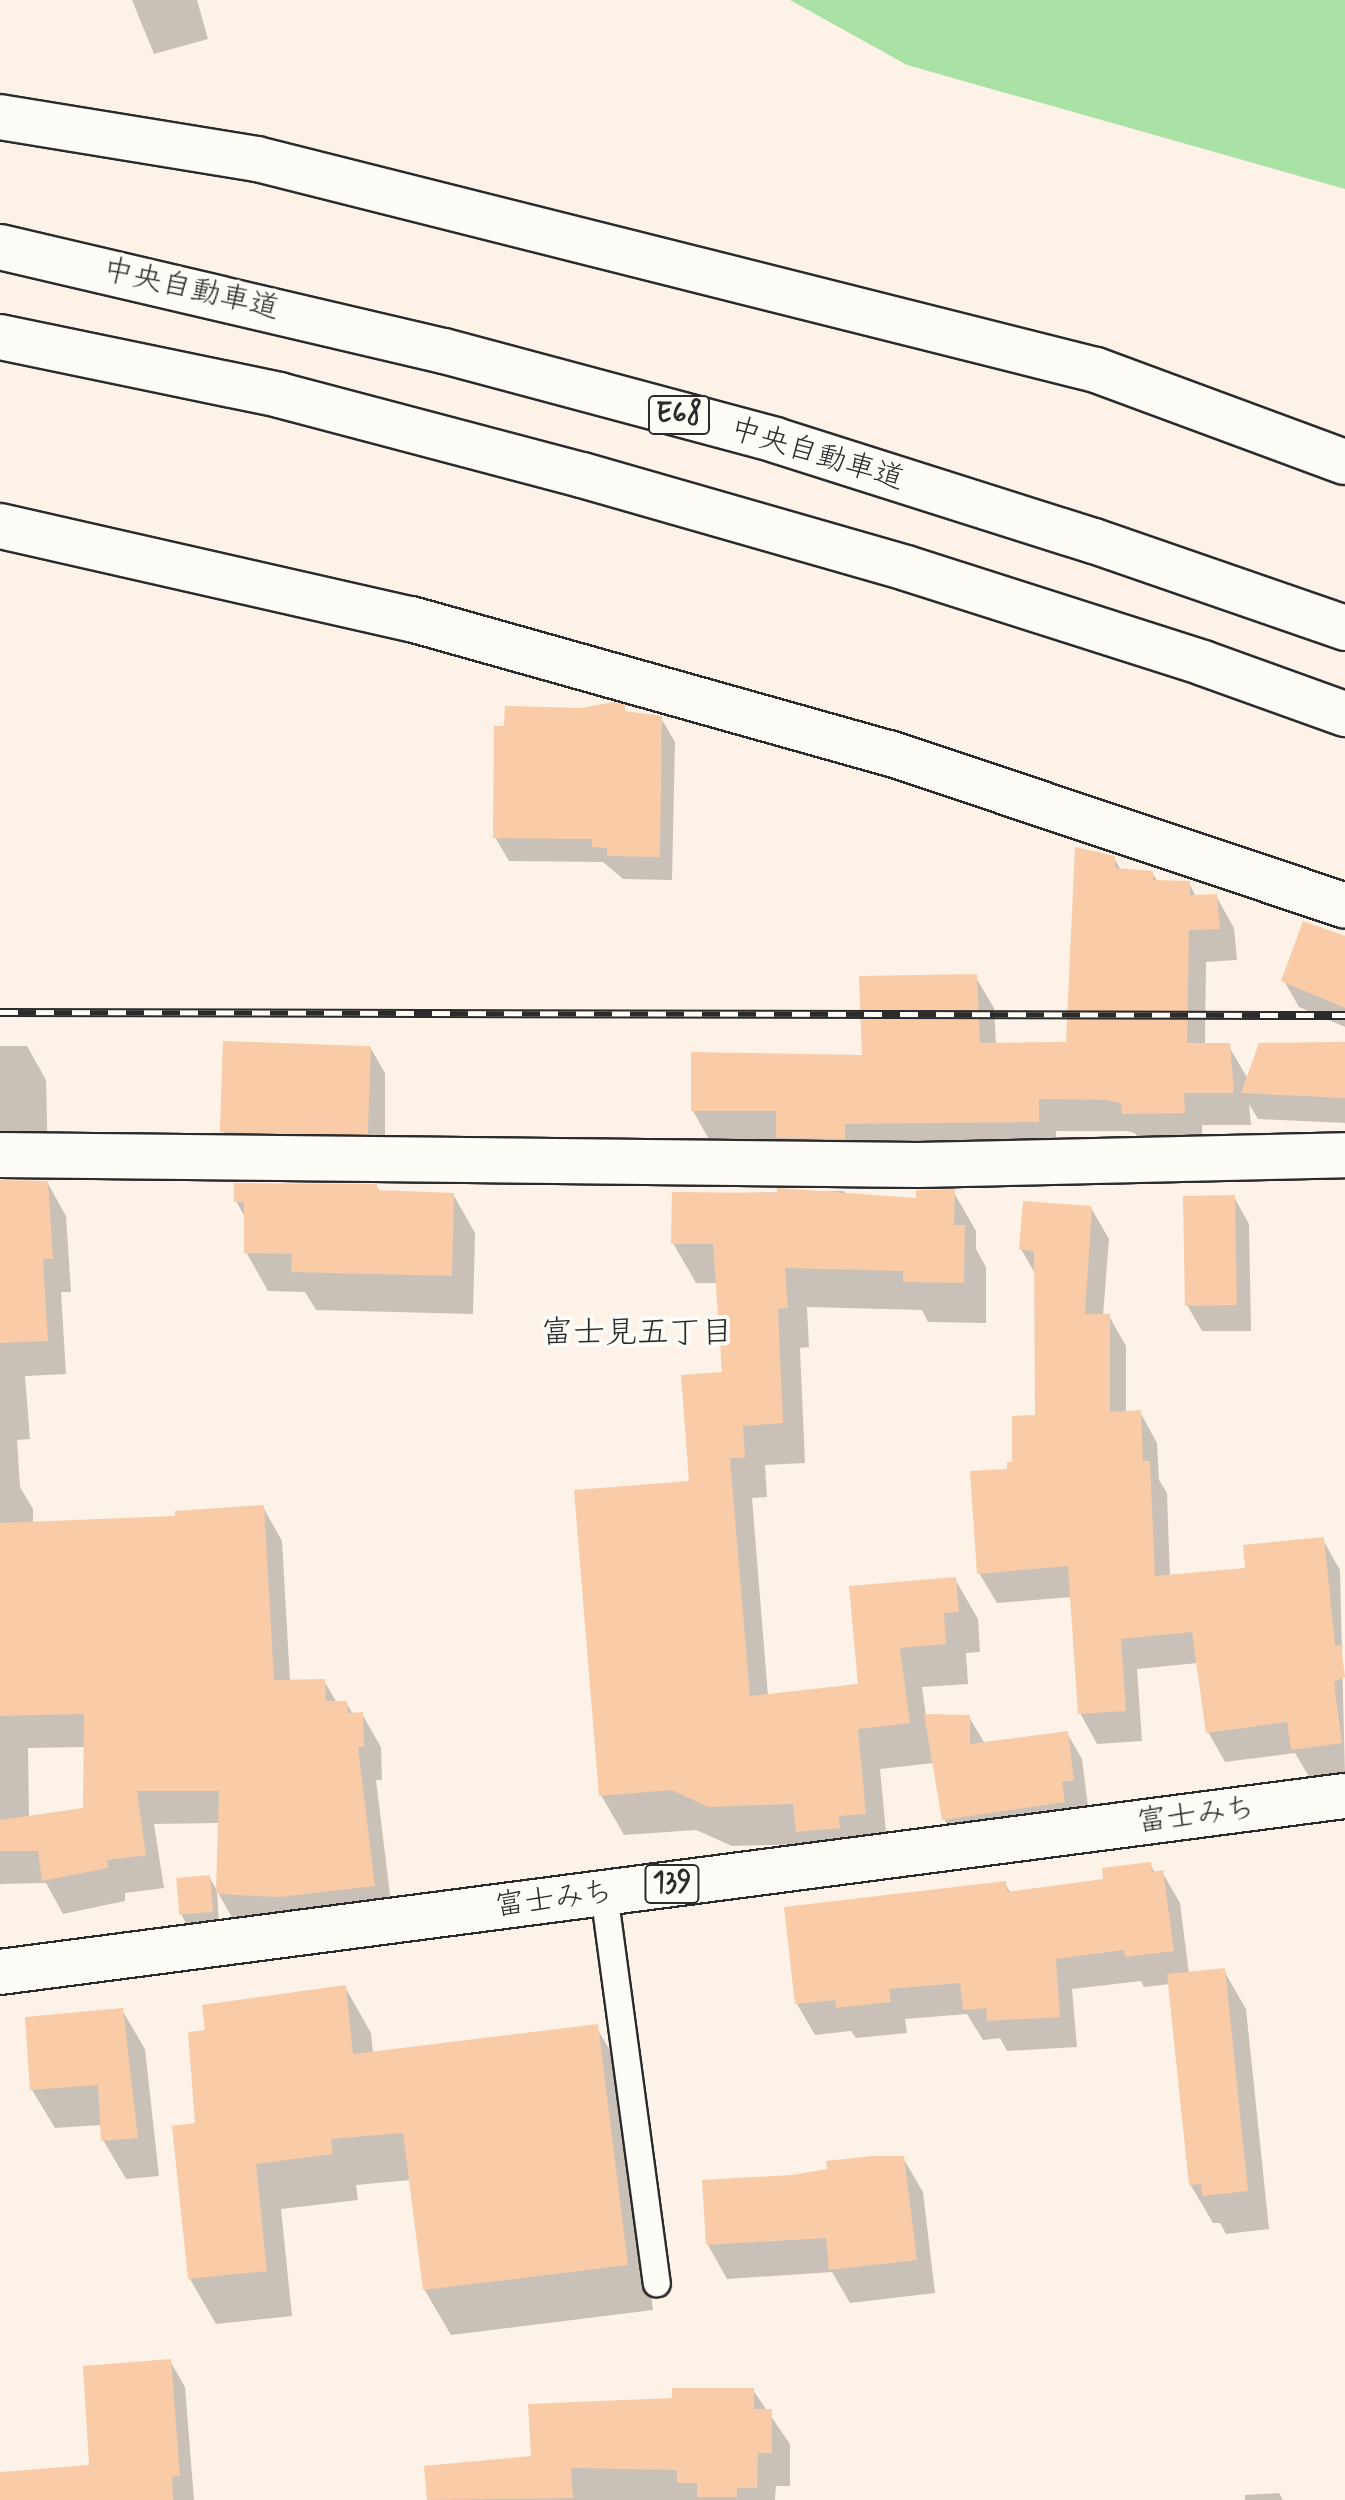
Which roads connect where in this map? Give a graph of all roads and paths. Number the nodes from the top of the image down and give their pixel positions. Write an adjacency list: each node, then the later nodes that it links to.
1 (0, 117): 4 (main road)
2 (0, 247): 6 (main road, 中央自動車道 / E68)
3 (0, 337): 7 (main road)
4 (1345, 462)
5 (0, 526): 8 (main road)
6 (1345, 628)
7 (1345, 714)
8 (1345, 906)
9 (0, 1155): 10 (main road)
10 (1345, 1155)
11 (1345, 1796): 12 (main road, 富士みち / 139)
12 (604, 1893): 13 (main road, 富士みち / 139); 14 (lane)
13 (0, 1972)
14 (657, 2283)

